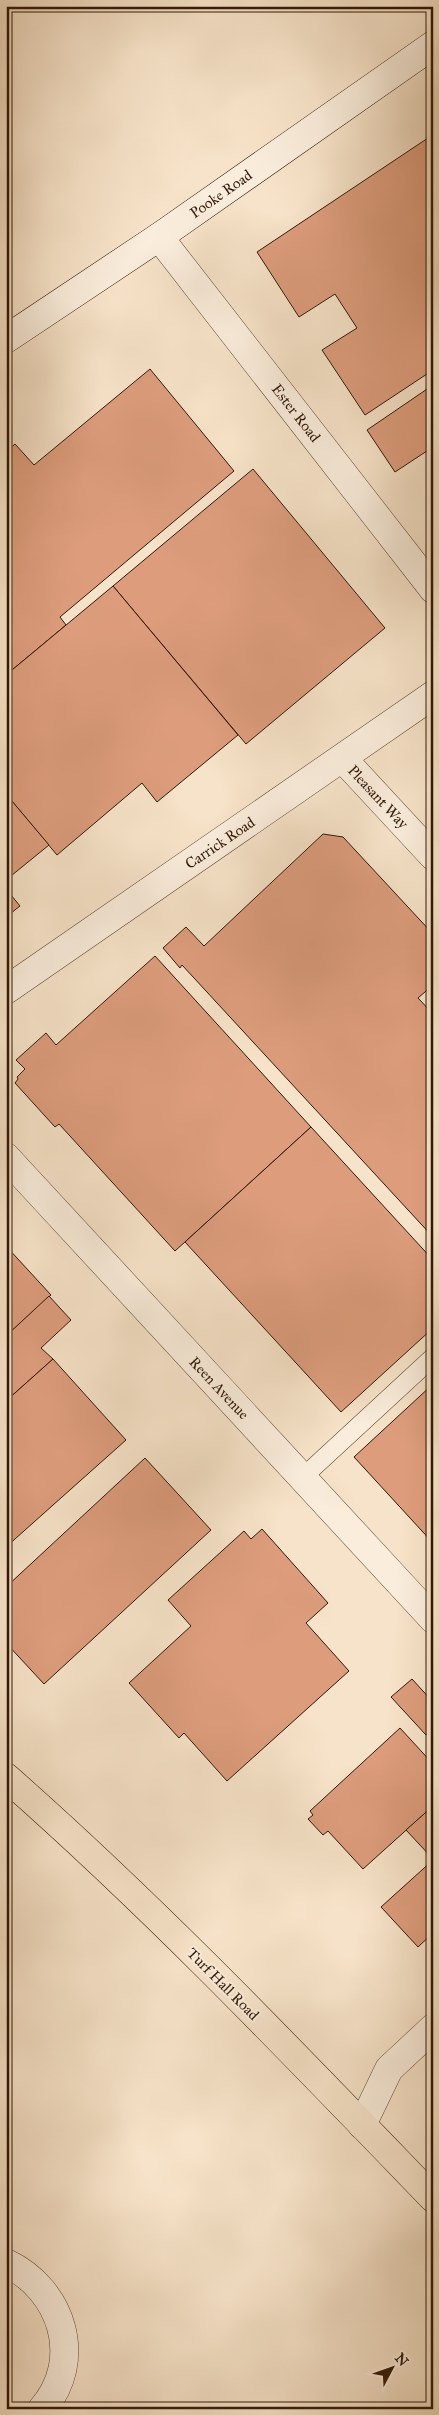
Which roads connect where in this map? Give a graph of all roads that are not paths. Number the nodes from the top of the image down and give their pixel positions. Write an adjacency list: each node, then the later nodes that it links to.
1 (433, 45): 2 (street, Pooke Road)
2 (158, 237): 3 (street, Pooke Road); 4 (street, Ester Road)
3 (6, 339)
4 (433, 588)
5 (433, 695): 6 (street, Carrick Road)
6 (343, 759): 7 (street, Pleasant Way); 8 (street, Carrick Road)
7 (433, 856)
8 (6, 990)
9 (6, 1157): 11 (street, Reen Avenue)
10 (433, 1357): 11 (lane)
11 (302, 1478): 12 (street, Reen Avenue)
12 (433, 1619)
13 (6, 1777): 15 (main road, Turf Hall Road)
14 (433, 2028): 15 (street)
15 (362, 2125): 16 (main road, Turf Hall Road)
16 (433, 2198)
17 (6, 2263): 18 (street)
18 (42, 2409)

